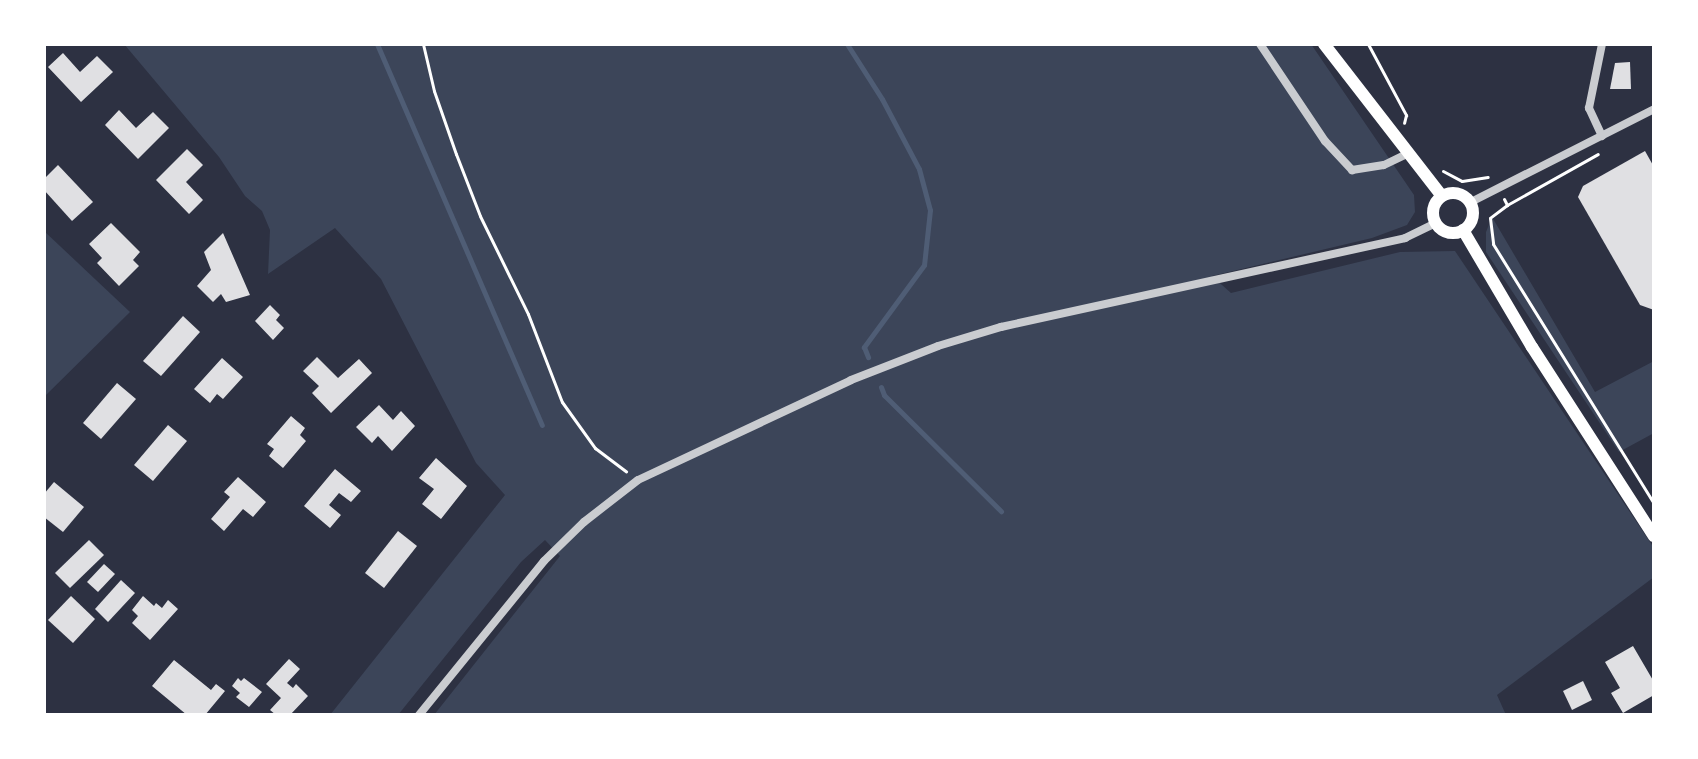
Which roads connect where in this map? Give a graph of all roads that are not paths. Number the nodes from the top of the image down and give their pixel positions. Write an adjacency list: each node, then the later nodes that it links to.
1 (1260, 44): 6 (street)
2 (1324, 44): 6 (main road)
3 (1602, 44): 5 (street)
4 (1654, 109): 5 (street)
5 (1602, 136): 8 (street)
6 (1407, 154): 7 (main road)
7 (1442, 196): 8 (main road); 9 (main road)
8 (1471, 202): 10 (main road)
9 (1436, 223): 10 (main road); 12 (street)
10 (1463, 230): 11 (main road)
11 (1654, 536)
12 (419, 715)

